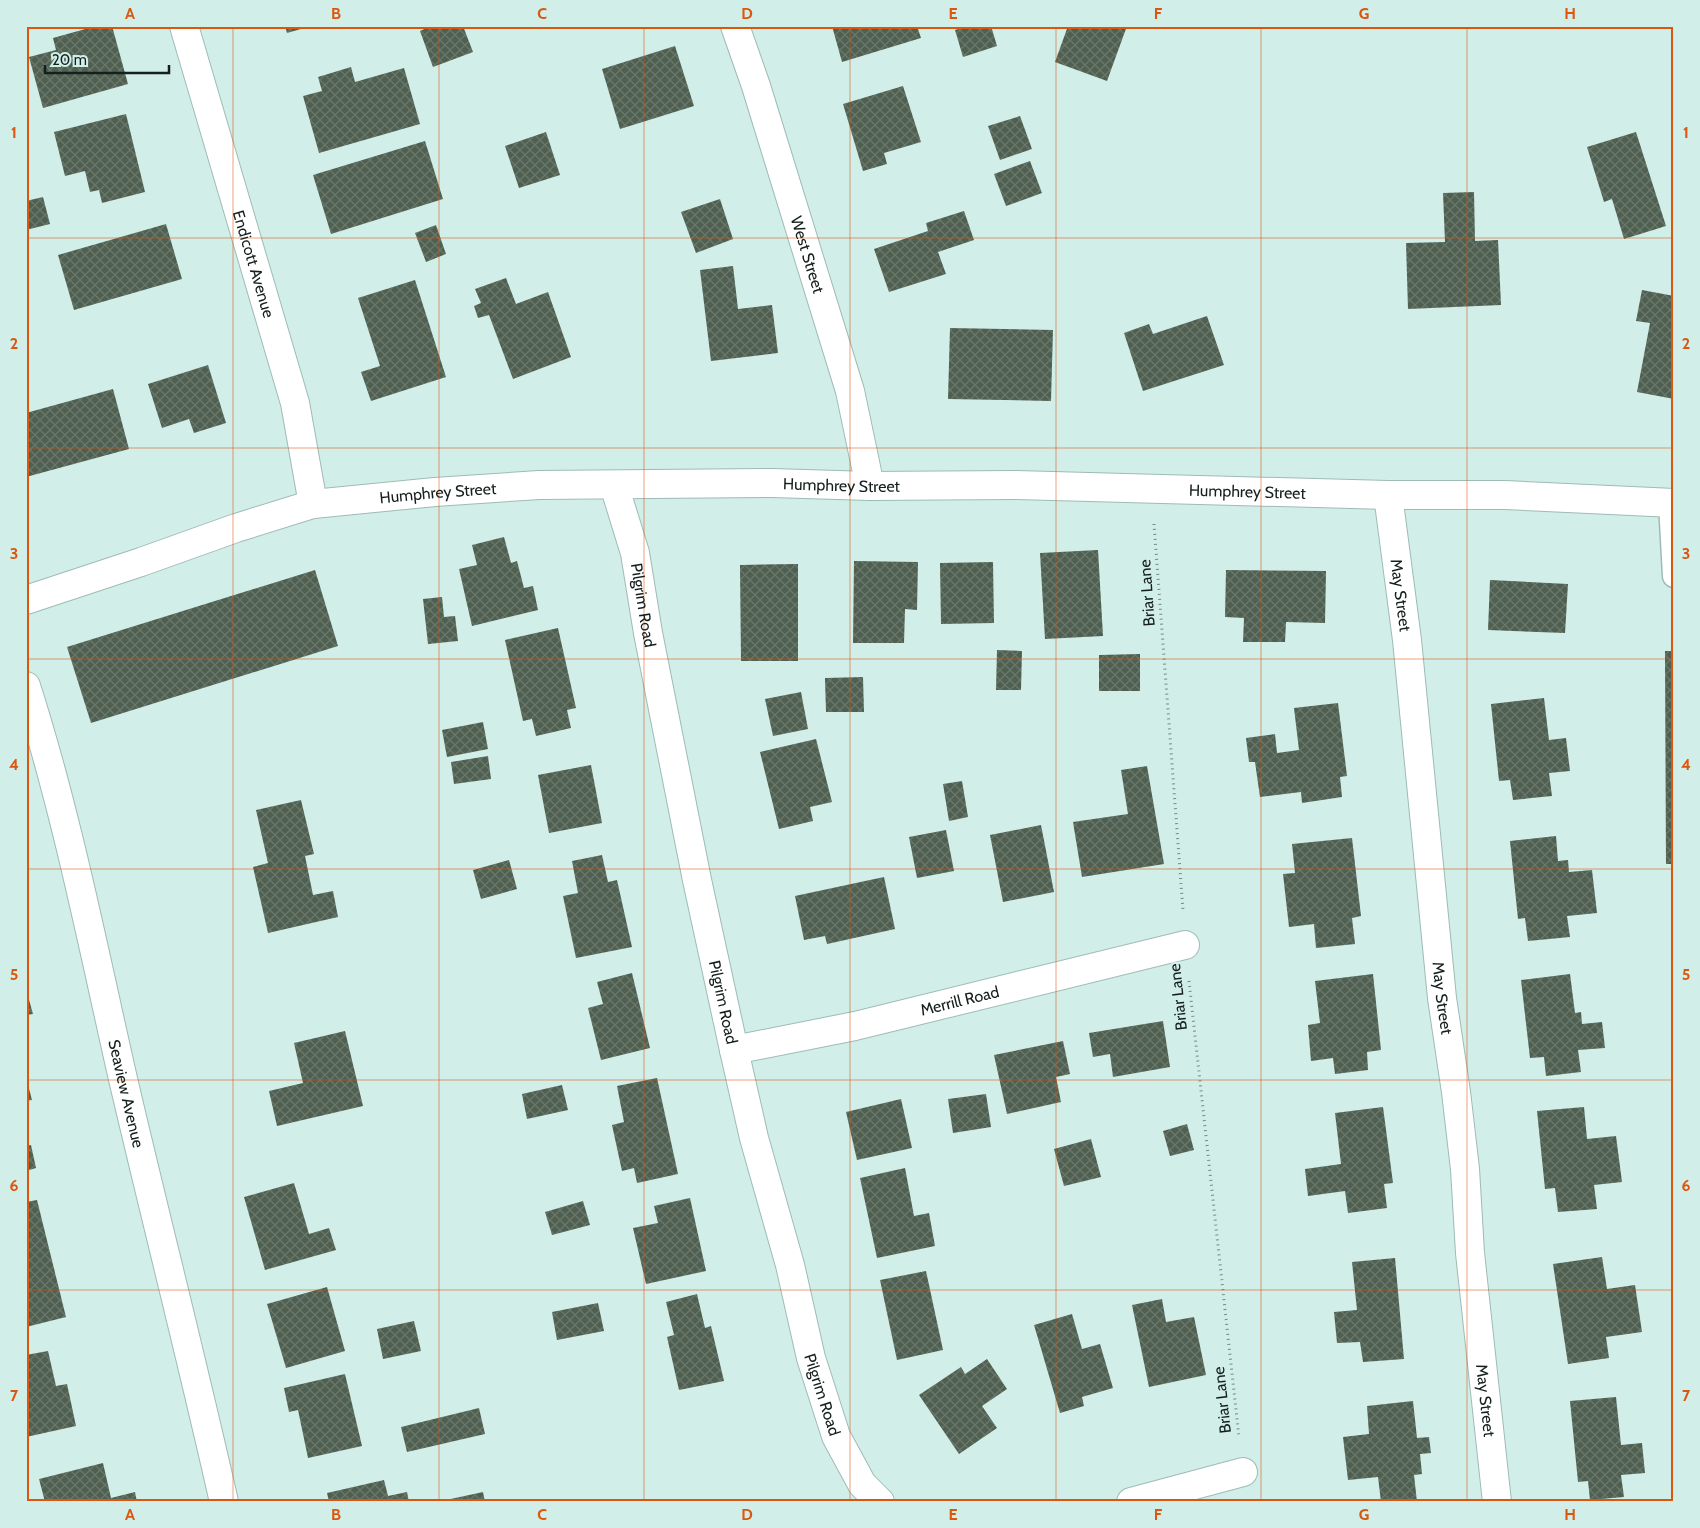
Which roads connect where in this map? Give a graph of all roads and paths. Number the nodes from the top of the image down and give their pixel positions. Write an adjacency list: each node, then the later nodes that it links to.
1 (184, 26): 8 (street, Endicott Avenue)
2 (735, 26): 4 (street, West Street)
3 (614, 485): 4 (street, Humphrey Street); 8 (street, Humphrey Street); 13 (street, Pilgrim Road)
4 (870, 486): 5 (street, Humphrey Street)
5 (1151, 488): 6 (street, Humphrey Street); 12 (path, Briar Lane)
6 (1388, 495): 7 (street, Humphrey Street); 18 (street, May Street)
7 (1672, 503): 9 (lane)
8 (313, 504): 10 (street, Humphrey Street)
9 (1674, 576)
10 (26, 600)
11 (26, 686): 15 (street, Seaview Avenue)
12 (1185, 945): 13 (street, Merrill Road); 14 (path, Briar Lane)
13 (734, 1050): 16 (street, Pilgrim Road)
14 (1243, 1472): 17 (street)
15 (224, 1502)
16 (880, 1502)
17 (1131, 1502)
18 (1496, 1502)

